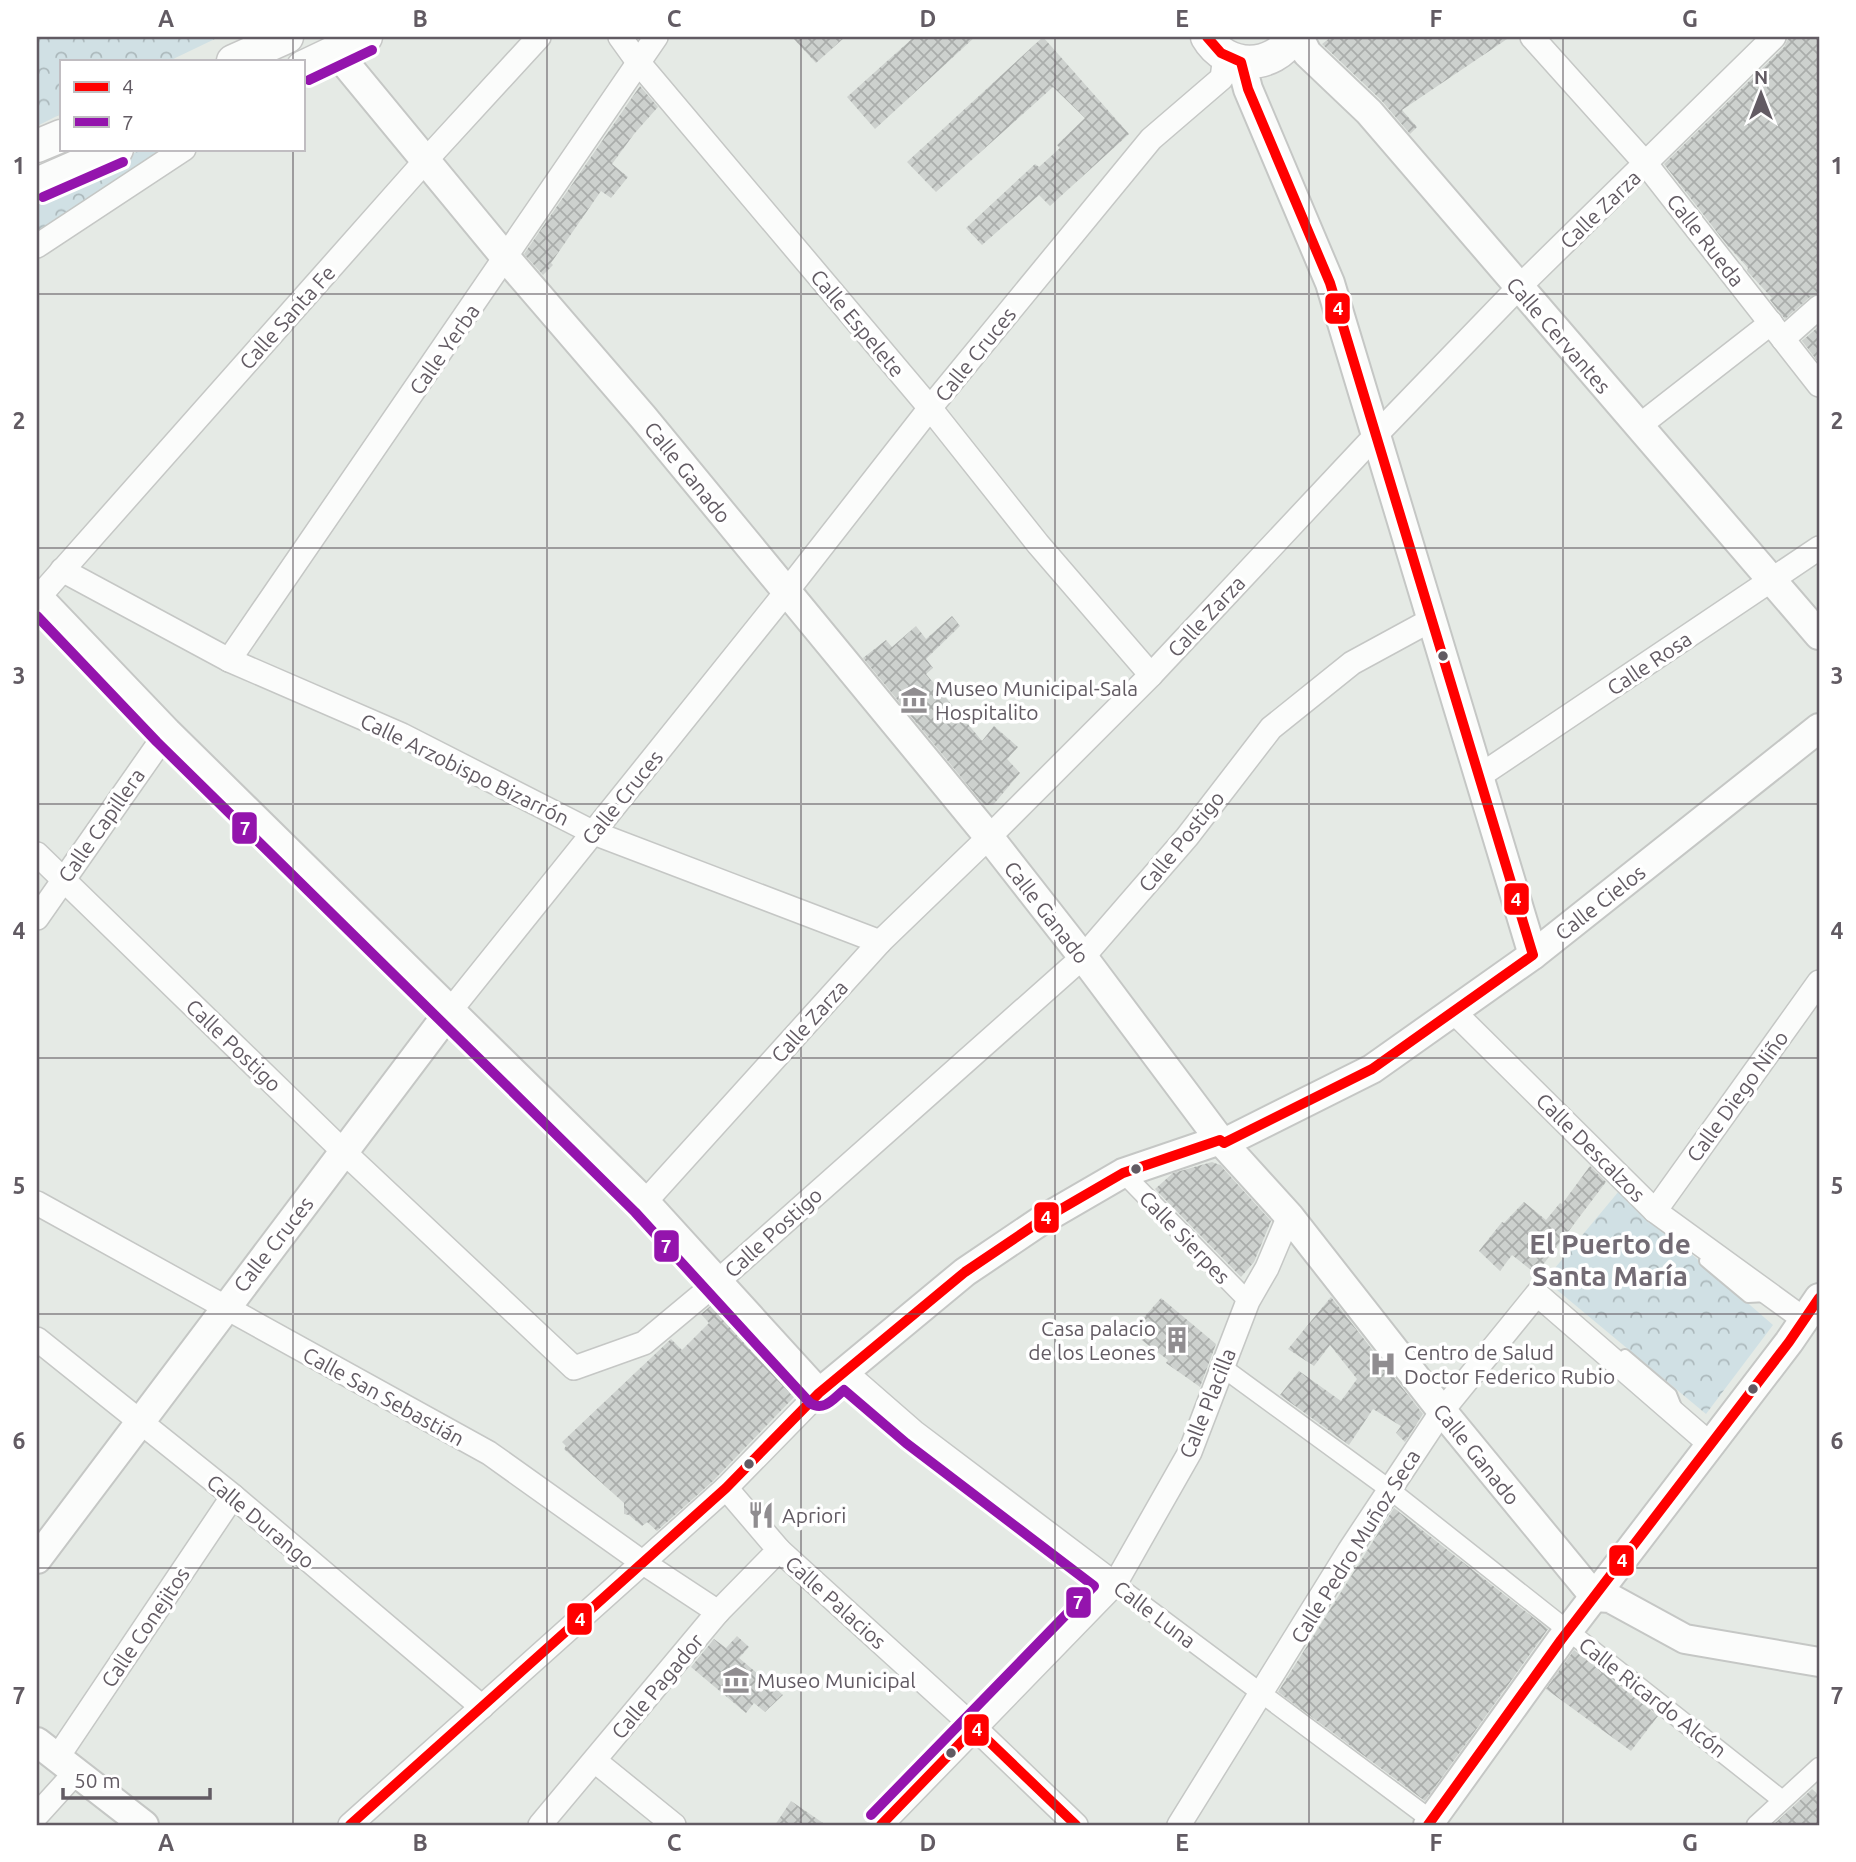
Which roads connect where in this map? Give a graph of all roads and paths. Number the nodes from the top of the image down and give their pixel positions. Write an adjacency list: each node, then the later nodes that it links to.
1 (366, 37): 11 (main road)
2 (539, 37): 19 (street, Calle Santa Fe)
3 (620, 37): 13 (street, Calle Espelete)
4 (656, 37): 13 (street, Calle Yerba)
5 (1293, 37): 10 (main road)
6 (1299, 37): 24 (street, Calle Cervantes)
7 (1532, 37): 20 (street, Calle Rueda)
8 (1774, 37): 20 (street, Calle Zarza)
9 (283, 38): 12 (main road)
10 (1224, 51): 28 (street, Calle Cruces); 30 (street)
11 (336, 52): 14 (main road); 19 (street, Calle Ganado)
12 (235, 60)
13 (638, 62): 23 (street, Calle Yerba); 28 (street, Calle Espelete)
14 (304, 67)
15 (60, 136): 16 (main road)
16 (37, 146)
17 (115, 150): 21 (main road)
18 (182, 150): 22 (street)
19 (426, 160): 23 (street, Calle Ganado); 32 (street, Calle Santa Fe)
20 (1646, 164): 24 (street, Calle Zarza); 26 (street, Calle Rueda)
21 (37, 184)
22 (37, 246)
23 (506, 258): 34 (street, Calle Ganado); 38 (street, Calle Yerba)
24 (1518, 288): 29 (street, Calle Cervantes); 30 (street, Calle Zarza)
25 (1819, 307): 26 (street)
26 (1777, 331): 27 (street, Calle Rueda); 29 (street)
27 (1819, 385)
28 (930, 408): 34 (street, Calle Cruces); 39 (street, Calle Espelete)
29 (1639, 426): 33 (street, Calle Cervantes)
30 (1376, 435): 36 (street); 39 (street, Calle Zarza)
31 (1819, 548): 33 (street, Calle Rosa)
32 (62, 570): 35 (street, Calle Santa Fe); 38 (street, Calle Arzobispo Bizarrón)
33 (1774, 580): 37 (street, Calle Cervantes); 42 (street, Calle Rosa)
34 (787, 591): 43 (street, Calle Cruces); 44 (street, Calle Ganado)
35 (39, 599): 41 (street)
36 (1431, 620): 42 (street); 50 (street, Calle Postigo)
37 (1819, 635)
38 (229, 660): 43 (street, Calle Arzobispo Bizarrón)
39 (1151, 675): 44 (street, Calle Zarza)
40 (1819, 728): 49 (street, Calle Cielos)
41 (167, 732): 46 (street, Calle Capillera); 52 (street)
42 (1478, 777): 49 (street)
43 (594, 833): 48 (street, Calle Arzobispo Bizarrón); 52 (street, Calle Cruces)
44 (989, 837): 48 (street, Calle Zarza); 50 (street, Calle Ganado)
45 (37, 854): 46 (street, Calle Postigo)
46 (63, 878): 47 (street, Calle Capillera); 55 (street, Calle Postigo)
47 (37, 918)
48 (880, 942): 57 (street, Calle Zarza)
49 (1533, 955): 53 (street, Calle Cielos)
50 (1083, 957): 54 (street, Calle Ganado); 62 (street, Calle Postigo)
51 (1819, 982): 59 (street, Calle Diego Niño)
52 (450, 1012): 55 (street, Calle Cruces); 57 (street)
53 (1454, 1012): 54 (street, Calle Cielos); 59 (street, Calle Descalzos)
54 (1222, 1142): 56 (street, Calle Cielos); 60 (street, Calle Ganado)
55 (344, 1152): 62 (street, Calle Postigo); 65 (street, Calle Cruces)
56 (1123, 1173): 64 (street, Calle Sierpes); 70 (street, Calle Cielos)
57 (645, 1202): 62 (street)
58 (37, 1203): 65 (street, Calle San Sebastián)
59 (1655, 1211): 63 (street, Calle Descalzos)
60 (1289, 1216): 64 (street, Calle Placilla); 72 (street, Calle Ganado)
61 (1705, 1261): 63 (lane)
62 (716, 1283): 71 (street)
63 (1772, 1296): 66 (street, Calle Descalzos)
64 (1248, 1301): 69 (street, Calle Placilla)
65 (225, 1307): 74 (street, Calle Cruces); 81 (street, Calle San Sebastián)
66 (1812, 1309): 75 (street)
67 (37, 1339): 74 (street, Calle Durango)
68 (1625, 1355): 73 (lane)
69 (1222, 1367): 77 (street, Calle Ricardo Alcón); 82 (street, Calle Placilla)
70 (844, 1371): 71 (street, Calle Cielos); 82 (street, Calle Luna)
71 (819, 1393): 76 (street)
72 (1441, 1411): 73 (street, Calle Pedro Muñoz Seca); 77 (street, Calle Pedro Muñoz Seca); 83 (street, Calle Ganado)
73 (1682, 1421): 75 (street, Calle Pedro Muñoz Seca)
74 (141, 1422): 78 (street, Calle Durango); 80 (street, Calle Cruces)
75 (1710, 1445): 83 (street)
76 (726, 1488): 79 (street, Calle Palacios); 81 (street)
77 (1389, 1489): 85 (street, Calle Ricardo Alcón); 87 (street, Calle Pedro Muñoz Seca)
78 (233, 1496): 88 (street, Calle Durango); 90 (street, Calle Conejitos)
79 (779, 1550): 84 (street, Calle Pagador); 89 (street, Calle Palacios)
80 (37, 1559)
81 (642, 1562): 84 (street, Calle San Sebastián); 88 (street)
82 (1115, 1584): 87 (street, Calle Luna); 89 (street, Calle Placilla)
83 (1595, 1597): 85 (street); 86 (street)
84 (718, 1612): 91 (street, Calle Pagador)
85 (1569, 1630): 93 (street, Calle Ricardo Alcón); 95 (street)
86 (1819, 1662)
87 (1262, 1694): 95 (street, Calle Luna); 102 (street, Calle Pedro Muñoz Seca)
88 (482, 1707): 97 (street)
89 (975, 1728): 100 (street, Calle Placilla); 101 (street, Calle Palacios)
90 (57, 1757): 94 (street, Calle Conejitos); 96 (street)
91 (595, 1761): 98 (street, Calle Pagador); 99 (street)
92 (1819, 1767): 93 (street)
93 (1782, 1800): 103 (street)
94 (37, 1815)
95 (1432, 1824)
96 (144, 1825)
97 (350, 1825)
98 (540, 1825)
99 (674, 1825)
100 (880, 1825)
101 (1076, 1825)
102 (1179, 1825)
103 (1756, 1825)

